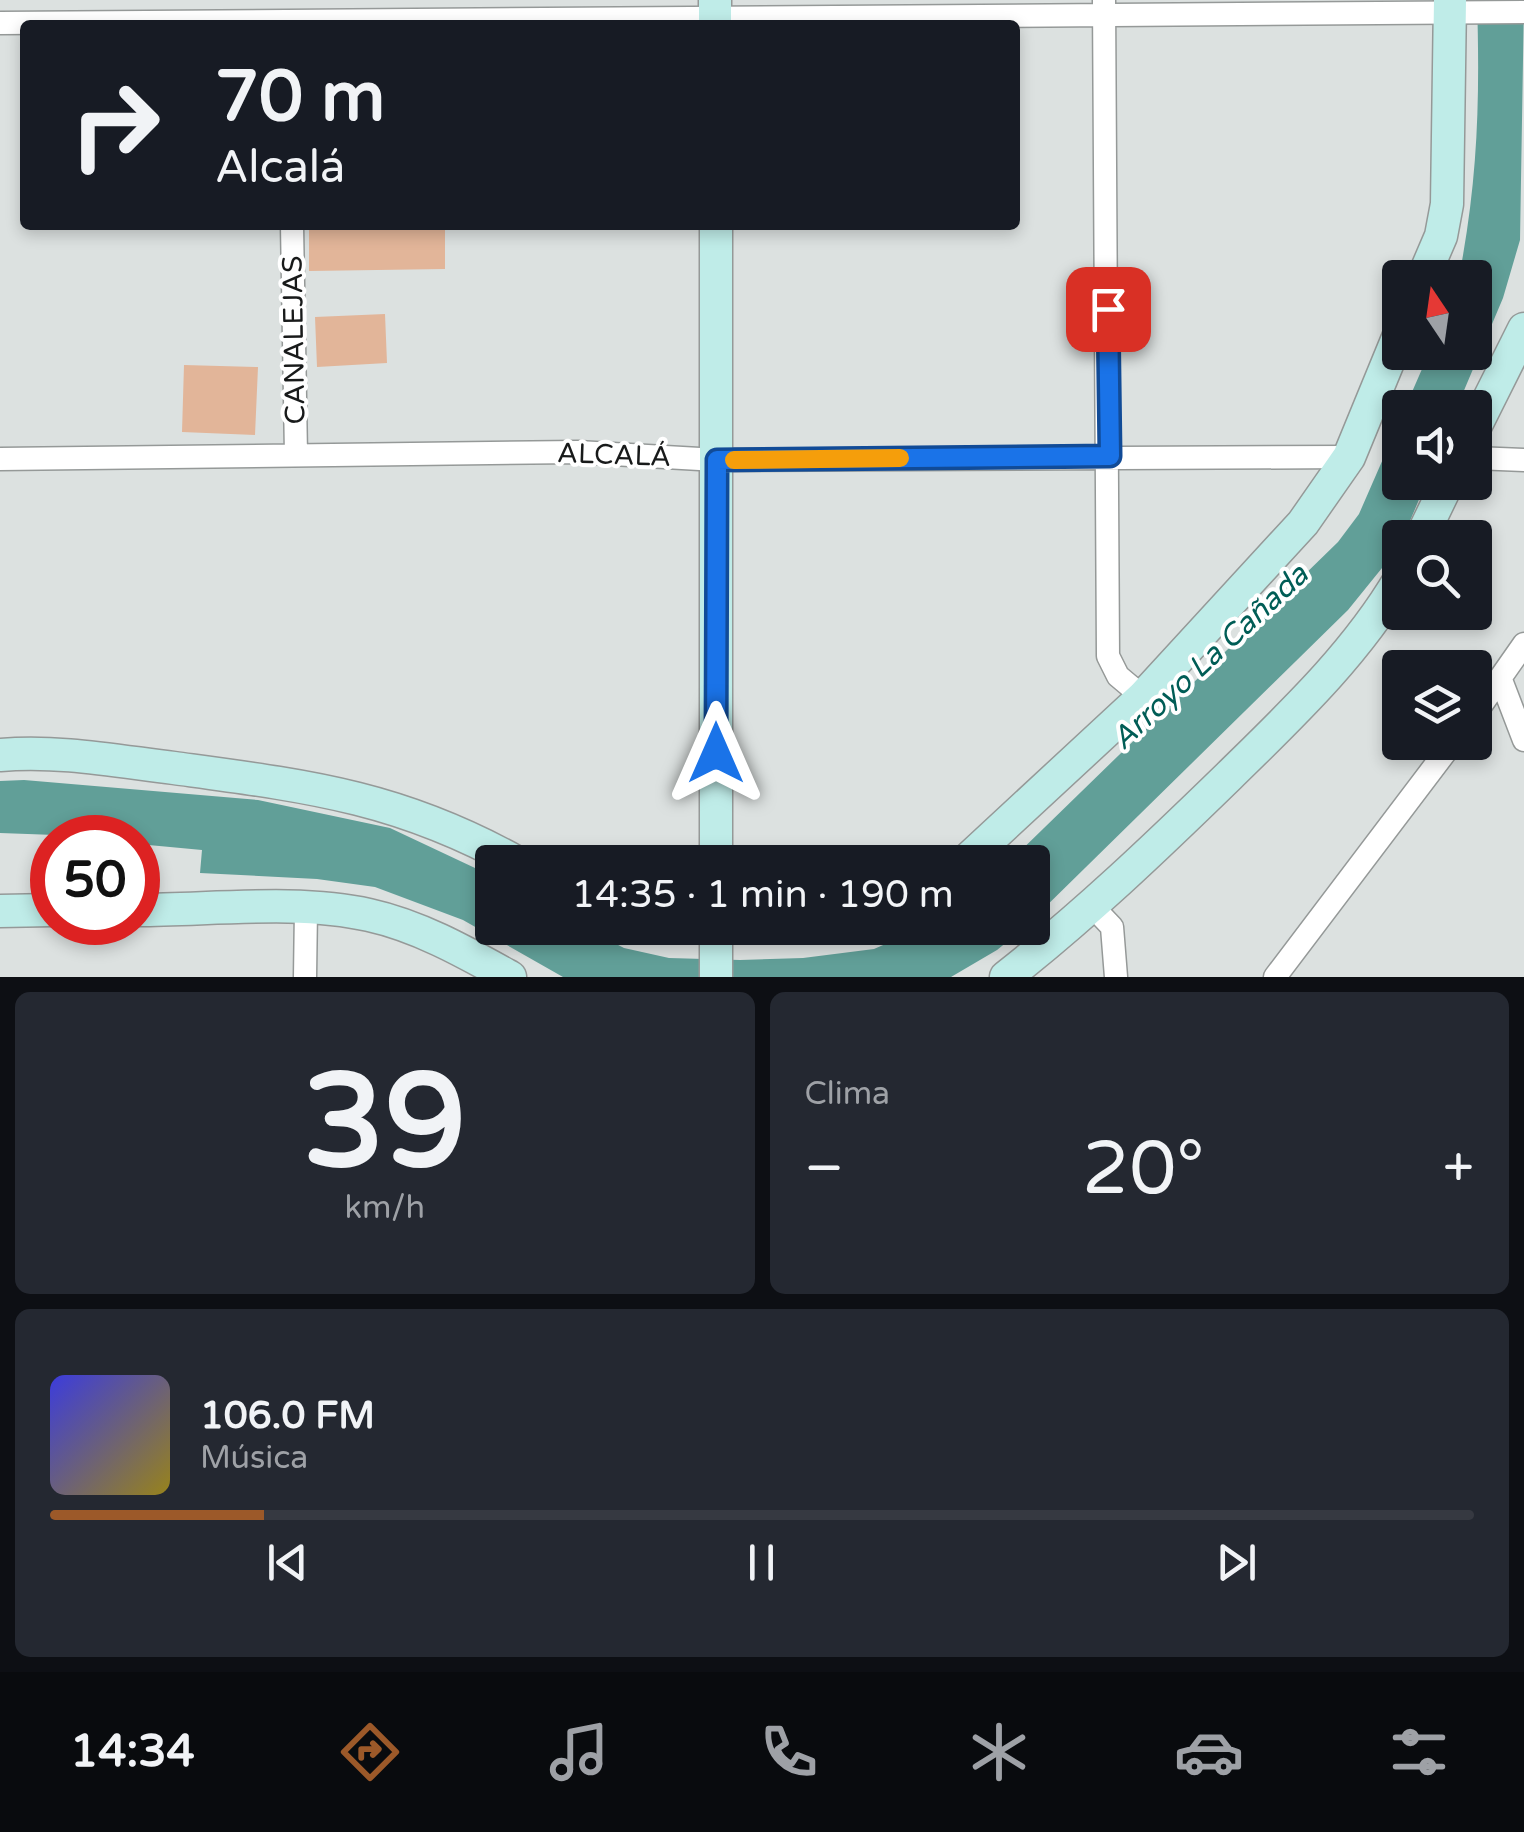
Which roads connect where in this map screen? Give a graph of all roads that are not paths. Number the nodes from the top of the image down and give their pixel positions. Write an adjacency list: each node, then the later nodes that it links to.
1 (1104, 8): 2 (street); 4 (street); 14 (street)
2 (1457, 8): 3 (street); 9 (main road)
3 (1524, 12)
4 (715, 14): 5 (street)
5 (289, 15): 6 (street)
6 (108, 20)
7 (292, 230): 13 (street, CANALEJAS)
8 (716, 230): 18 (main road)
9 (1431, 260)
10 (1524, 329): 12 (main road)
11 (1385, 370): 15 (main road)
12 (1492, 393)
13 (296, 455): 16 (street, ALCALÁ); 18 (street, ALCALÁ)
14 (1110, 456): 15 (street, ALCALÁ); 18 (street, ALCALÁ); 24 (street)
15 (1349, 456): 24 (main road)
16 (0, 459)
17 (1492, 459): 19 (street)
18 (717, 460): 29 (main road)
19 (1524, 460)
20 (1382, 606): 31 (main road)
21 (1524, 644): 22 (street)
22 (1501, 680): 23 (street); 25 (street)
23 (1492, 692)
24 (1143, 697): 30 (main road)
25 (1524, 740)
26 (0, 755): 28 (main road)
27 (1439, 760): 40 (street)
28 (486, 845)
29 (716, 845)
30 (983, 845)
31 (1094, 908): 38 (main road); 39 (street)
32 (306, 909): 35 (main road); 36 (street); 37 (main road)
33 (0, 910): 34 (main road)
34 (30, 910)
35 (160, 910)
36 (305, 977)
37 (510, 977)
38 (1006, 977)
39 (1116, 977)
40 (1275, 977)

